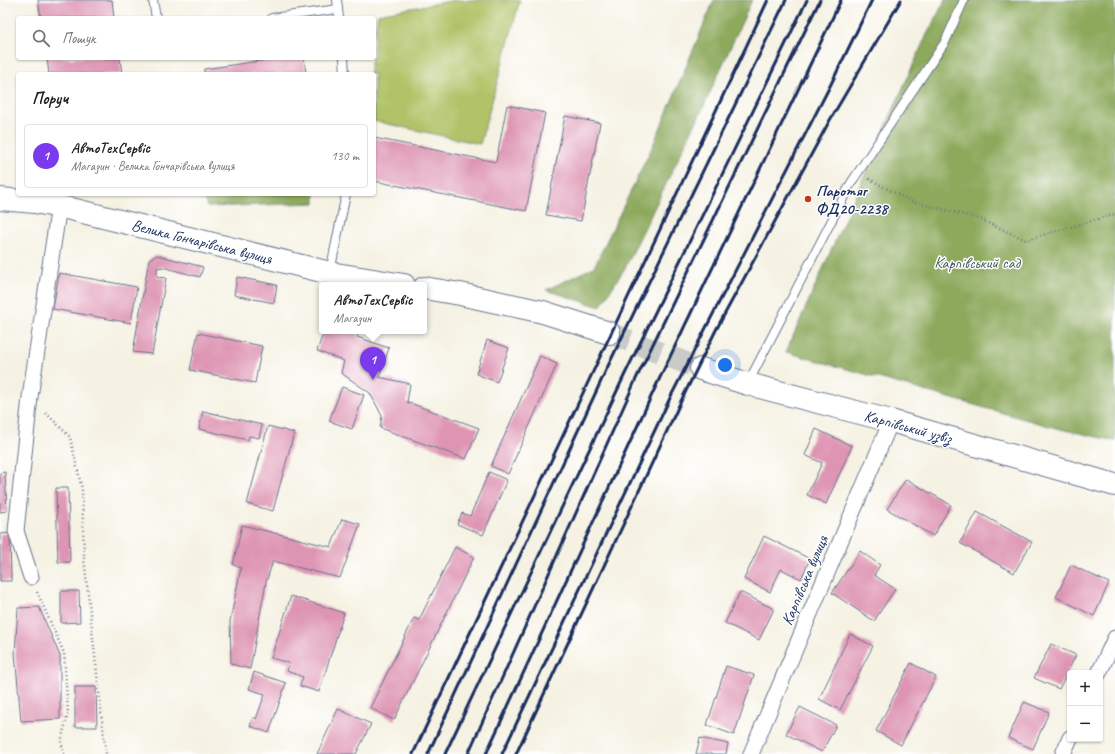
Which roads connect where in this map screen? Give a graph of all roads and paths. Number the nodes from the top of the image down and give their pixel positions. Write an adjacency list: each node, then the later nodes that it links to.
1 (153, 0): 4 (lane)
2 (964, 0): 9 (lane)
3 (338, 4): 5 (lane); 6 (lane)
4 (156, 16)
5 (281, 16)
6 (339, 16)
7 (344, 60): 8 (lane)
8 (345, 72)
9 (858, 173): 13 (path); 19 (lane)
10 (346, 196): 14 (lane)
11 (0, 199): 12 (main road, Велика Гончарівська вулиця)
12 (59, 206): 14 (main road, Велика Гончарівська вулиця); 20 (street)
13 (1115, 214)
14 (330, 273): 15 (main road, Велика Гончарівська вулиця)
15 (386, 282)
16 (427, 288): 17 (main road)
17 (609, 333)
18 (702, 369): 19 (main road, Карпівський узвіз)
19 (748, 384): 21 (main road, Карпівський узвіз)
20 (30, 397): 23 (street); 28 (path)
21 (891, 420): 22 (main road, Карпівський узвіз); 29 (street, Карпівська вулиця)
22 (1115, 485)
23 (31, 577): 27 (path)
24 (1115, 638): 25 (street)
25 (1100, 670)
26 (1068, 742): 30 (street)
27 (64, 754)
28 (106, 754)
29 (751, 754)
30 (1063, 754)

